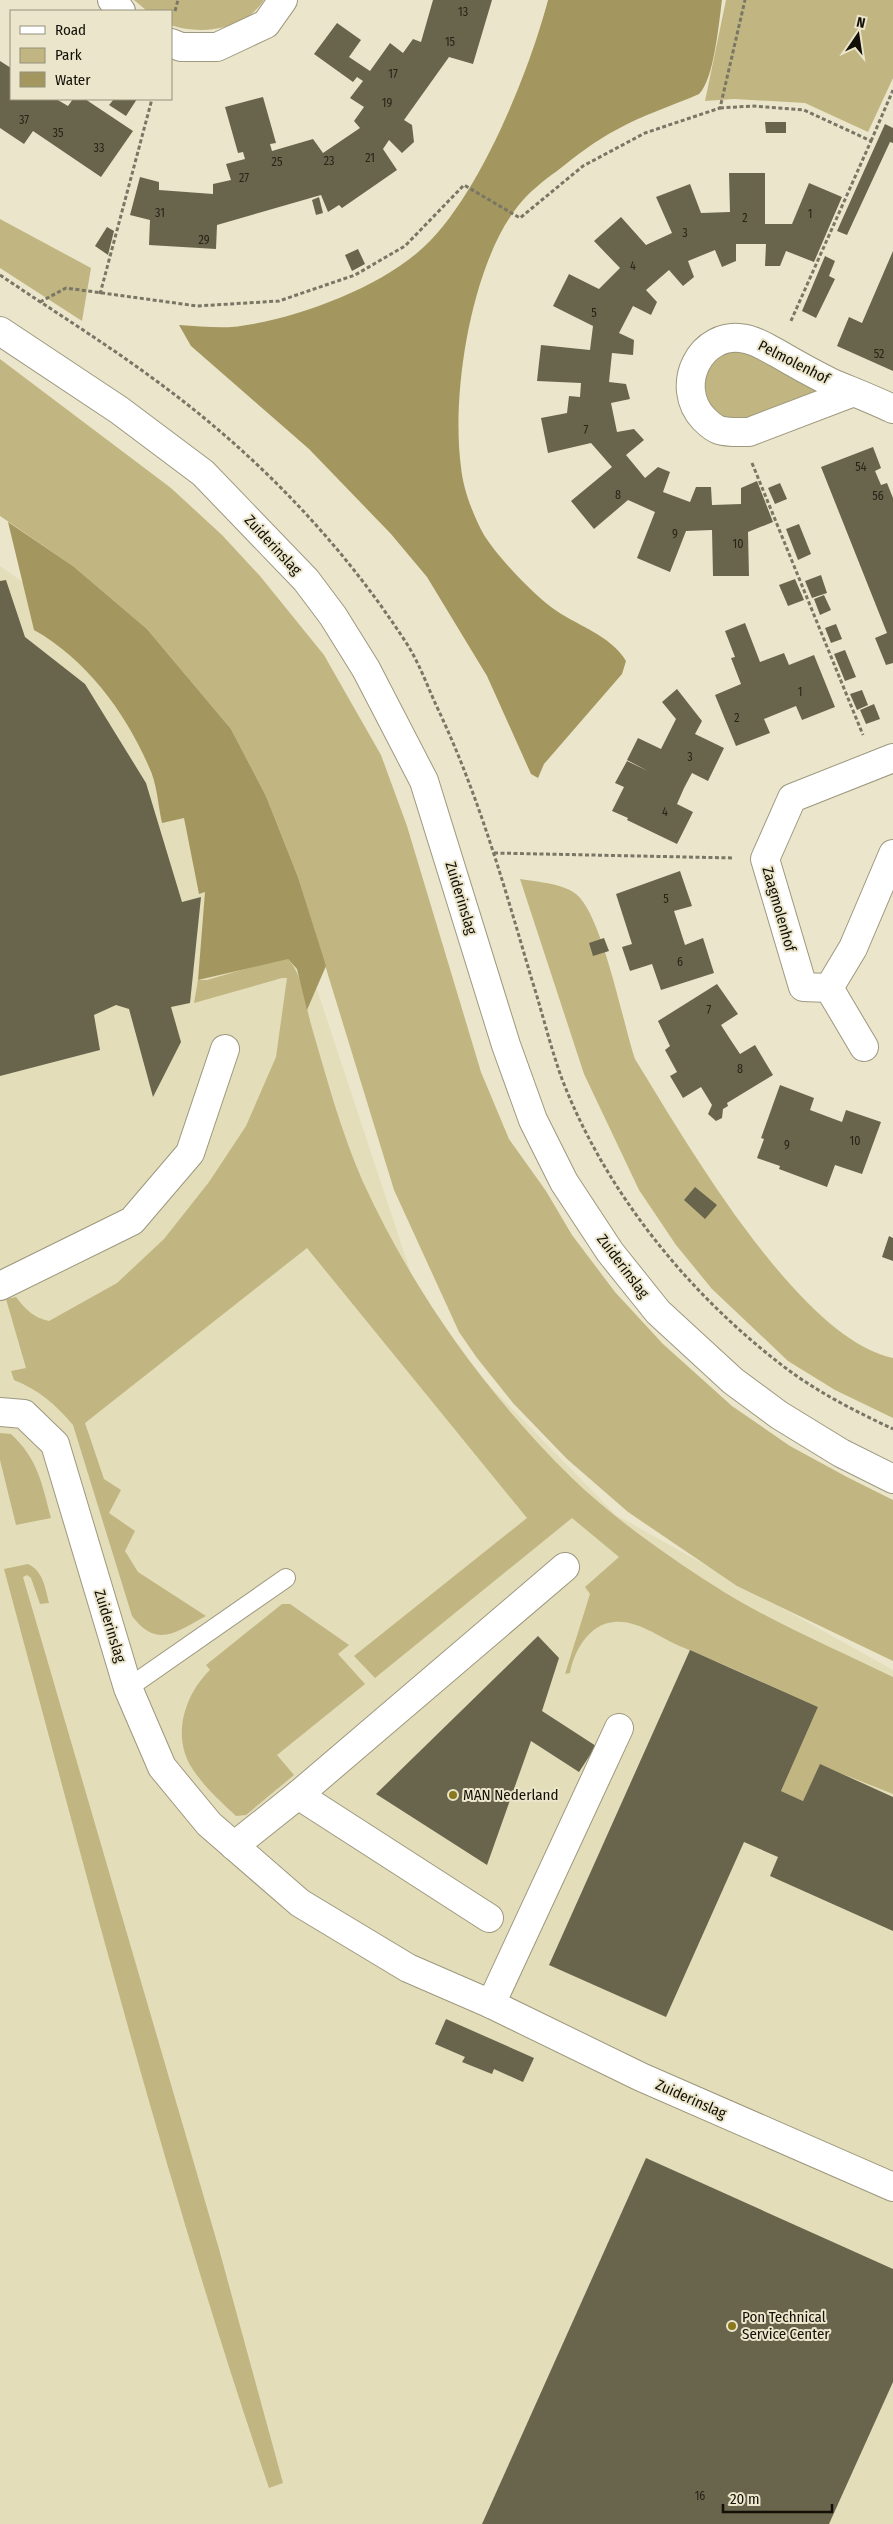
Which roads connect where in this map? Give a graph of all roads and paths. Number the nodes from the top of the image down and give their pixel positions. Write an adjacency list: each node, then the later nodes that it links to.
1 (112, 0): 4 (street)
2 (284, 0): 5 (street)
3 (745, 0): 8 (path)
4 (120, 10)
5 (172, 43)
6 (893, 90): 9 (path)
7 (152, 100): 10 (path)
8 (720, 108): 9 (path); 10 (path)
9 (871, 141): 13 (path)
10 (100, 294): 11 (path)
11 (40, 302)
12 (0, 331): 26 (street, Zuiderinslag)
13 (776, 353): 14 (street, Pelmolenhof); 16 (street, Pelmolenhof)
14 (854, 392): 15 (street, Pelmolenhof); 16 (street, Pelmolenhof)
15 (893, 408)
16 (739, 432): 17 (path)
17 (884, 761): 19 (street, Zaagmolenhof)
18 (893, 854): 20 (street)
19 (765, 859): 20 (street, Zaagmolenhof); 25 (path)
20 (829, 988): 21 (street)
21 (864, 1047)
22 (225, 1049): 23 (street)
23 (0, 1286)
24 (0, 1412): 29 (street, Zuiderinslag)
25 (893, 1429)
26 (893, 1479)
27 (565, 1567): 31 (street)
28 (286, 1578): 29 (lane)
29 (128, 1688): 32 (street, Zuiderinslag)
30 (619, 1728): 34 (street)
31 (298, 1795): 32 (street); 33 (street)
32 (234, 1846): 34 (street, Zuiderinslag)
33 (489, 1918)
34 (491, 2004): 35 (street, Zuiderinslag)
35 (893, 2187)

